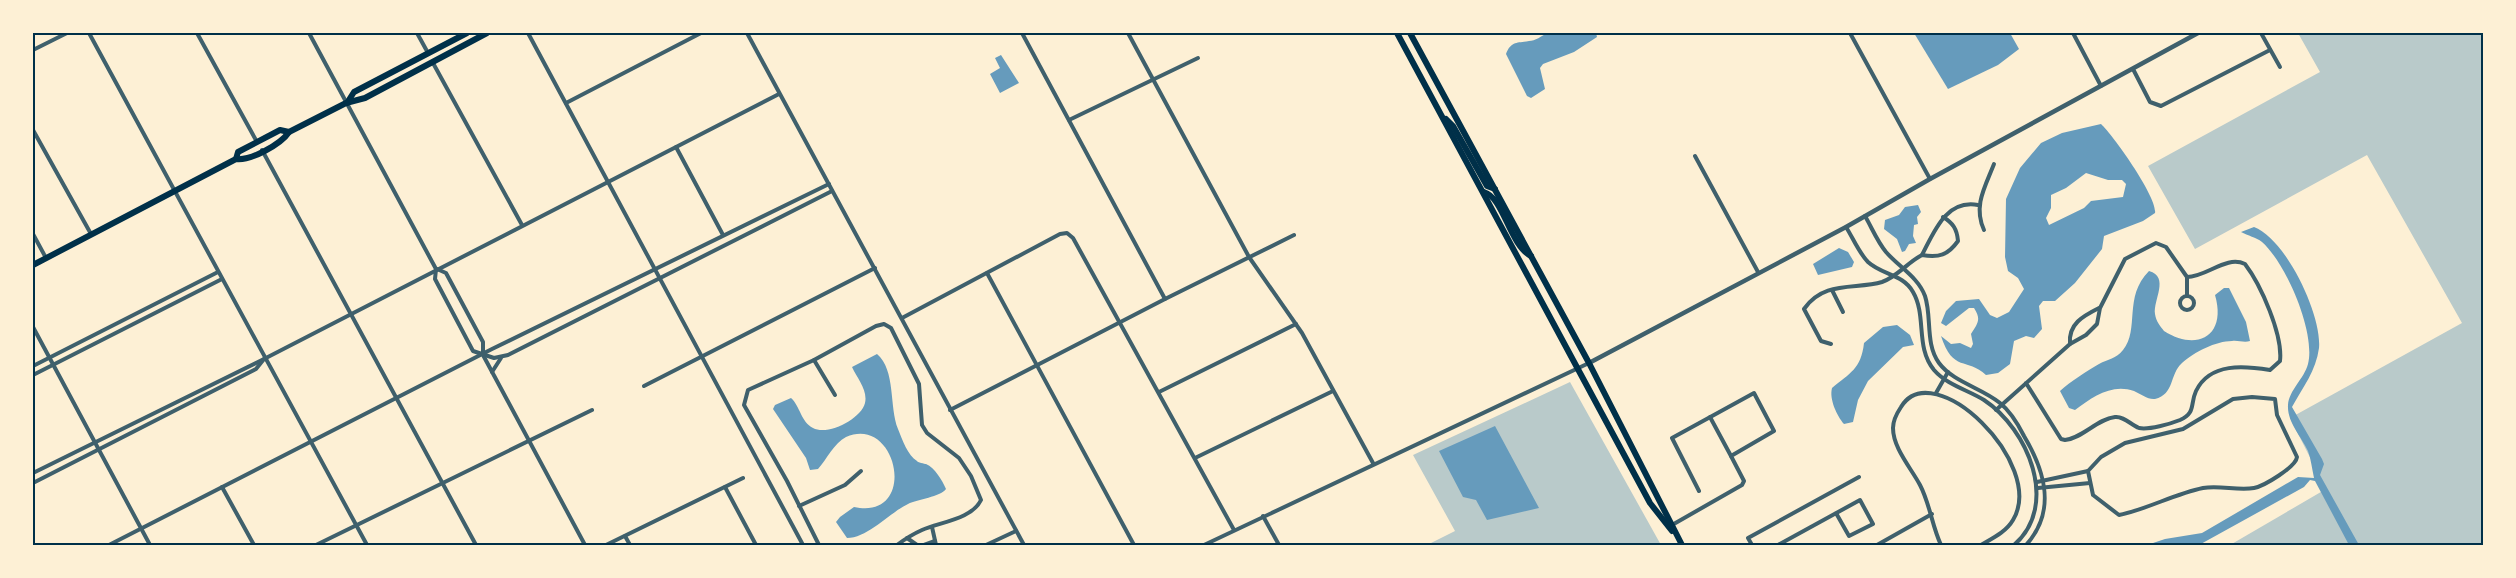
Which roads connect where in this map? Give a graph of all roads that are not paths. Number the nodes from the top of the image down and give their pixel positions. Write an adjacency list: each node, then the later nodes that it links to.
1 (67, 33): 19 (street)
2 (89, 33): 48 (street)
3 (197, 33): 36 (street)
4 (309, 33): 30 (street)
5 (417, 33): 21 (street)
6 (467, 33): 21 (main road)
7 (487, 33): 23 (main road)
8 (528, 33): 31 (street)
9 (701, 33): 31 (street)
10 (747, 33): 28 (street)
11 (1022, 33): 33 (street)
12 (1128, 33): 26 (street)
13 (1410, 33): 29 (main road)
14 (1850, 33): 42 (street)
15 (2073, 33): 27 (street)
16 (2198, 33): 25 (street)
17 (2261, 33): 20 (street)
18 (1398, 34): 29 (main road); 32 (main road)
19 (33, 50)
20 (2270, 50): 24 (street); 25 (street)
21 (428, 52): 30 (main road)
22 (1198, 58): 26 (street)
23 (433, 62): 30 (main road); 52 (street)
24 (2280, 67)
25 (2133, 69): 27 (street)
26 (1153, 79): 33 (street); 60 (street)
27 (2101, 86): 42 (street)
28 (779, 94): 37 (street); 44 (street)
29 (1448, 101): 45 (main road)
30 (346, 103): 35 (main road); 66 (street)
31 (566, 103): 43 (street)
32 (1443, 117): 45 (main road); 47 (main road)
33 (1069, 120): 77 (street)
34 (33, 130): 56 (street)
35 (289, 132): 36 (main road); 38 (main road)
36 (257, 142): 40 (main road)
37 (676, 147): 43 (street); 57 (street)
38 (262, 150): 40 (main road); 80 (street)
39 (1695, 156): 69 (street)
40 (236, 159): 48 (main road)
41 (1994, 164): 49 (street)
42 (1930, 179): 50 (street)
43 (609, 181): 52 (street); 67 (street)
44 (829, 184): 46 (street); 57 (street)
45 (1495, 189): 61 (main road)
46 (832, 191): 64 (street); 73 (street)
47 (1483, 191): 61 (main road); 97 (main road)
48 (174, 192): 56 (main road); 68 (street)
49 (1978, 205): 51 (street); 54 (street)
50 (1865, 216): 53 (street); 65 (street)
51 (1943, 217): 59 (street); 59 (street)
52 (522, 225): 66 (street)
53 (1846, 227): 69 (street); 71 (street)
54 (1984, 230)
55 (33, 234): 62 (street)
56 (91, 235): 62 (main road)
57 (723, 235): 67 (street)
58 (1294, 235): 60 (street)
59 (1922, 255): 65 (street)
60 (1249, 257): 77 (street); 83 (street)
61 (1531, 257): 93 (main road)
62 (46, 258): 63 (main road)
63 (33, 265)
64 (875, 268): 81 (street); 88 (street)
65 (1904, 268): 71 (street); 99 (street)
66 (436, 269): 80 (street); 87 (street); 87 (street)
67 (656, 270): 73 (street); 87 (street)
68 (218, 272): 74 (street); 90 (street)
69 (1758, 272): 93 (street)
70 (987, 273): 81 (street); 82 (street); 96 (street)
71 (1894, 274): 75 (street); 101 (street)
72 (2187, 277): 76 (street); 78 (street); 102 (street)
73 (660, 278): 88 (street); 89 (street)
74 (222, 279): 91 (street); 94 (street)
75 (1832, 290): 79 (street); 85 (street)
76 (2187, 296)
77 (1165, 298): 82 (street)
78 (2100, 308): 86 (street); 86 (street)
79 (1843, 312)
80 (350, 314): 91 (street); 108 (street)
81 (902, 318): 111 (street)
82 (1119, 322): 96 (street); 105 (street)
83 (1296, 324): 104 (street); 105 (street)
84 (33, 327): 90 (street)
85 (1832, 344)
86 (2070, 344): 102 (street)
87 (483, 355): 89 (street); 98 (street); 108 (street)
88 (702, 355): 103 (street); 163 (street)
89 (502, 357): 98 (street)
90 (50, 358): 94 (street); 95 (street)
91 (264, 359): 114 (street); 115 (street); 117 (street)
92 (814, 360): 107 (street); 138 (street); 144 (street)
93 (1589, 363): 97 (street); 143 (main road)
94 (53, 364): 100 (street); 114 (street)
95 (33, 366)
96 (1037, 366): 111 (street); 170 (street)
97 (1578, 368): 120 (street); 150 (main road)
98 (492, 372): 116 (street)
99 (1948, 372): 101 (street); 109 (street)
100 (33, 375)
101 (1944, 379): 106 (street); 112 (street)
102 (2026, 383): 109 (street)
103 (644, 386)
104 (1333, 391): 119 (street); 120 (street)
105 (1159, 392): 119 (street)
106 (1936, 393): 140 (street); 177 (street)
107 (835, 395)
108 (396, 398): 115 (street); 131 (street)
109 (2002, 404): 112 (street); 127 (street)
110 (592, 410): 116 (street)
111 (950, 410): 147 (street)
112 (1996, 410): 128 (street)
113 (1710, 417): 118 (street); 118 (street); 137 (street)
114 (94, 441): 117 (street); 123 (street)
115 (311, 441): 133 (street); 142 (street)
116 (529, 441): 131 (street); 159 (street)
117 (98, 448): 129 (street); 145 (street)
118 (1731, 456): 143 (street)
119 (1195, 458): 146 (street)
120 (1373, 464): 141 (street)
121 (861, 471): 138 (street)
122 (2088, 471): 124 (street); 130 (street); 130 (street)
123 (33, 473)
124 (2072, 474): 127 (street); 132 (street)
125 (1859, 477): 173 (street)
126 (743, 478): 134 (street)
127 (2044, 480): 128 (street); 136 (street)
128 (2037, 482): 135 (street)
129 (33, 483)
130 (2090, 483): 132 (street)
131 (442, 484): 142 (street); 158 (street)
132 (2073, 485): 136 (street)
133 (222, 487): 145 (street); 155 (street)
134 (725, 487): 148 (street); 151 (street)
135 (2038, 488): 136 (street); 178 (street)
136 (2046, 488): 179 (street)
137 (1699, 490)
138 (799, 506): 164 (street)
139 (1836, 513): 139 (street); 174 (street)
140 (1932, 514): 175 (street); 176 (street)
141 (1263, 516): 146 (street); 172 (street)
142 (356, 525): 156 (street); 157 (street)
143 (1672, 525): 150 (main road)
144 (932, 527): 149 (street); 152 (street)
145 (141, 528): 153 (street); 154 (street)
146 (1234, 530): 171 (street)
147 (1016, 531): 168 (street); 169 (street)
148 (625, 536): 160 (street); 161 (street)
149 (907, 538): 165 (street); 166 (street)
150 (1680, 542)
151 (755, 543): 162 (street)
152 (936, 543): 167 (street)
153 (109, 545)
154 (150, 545)
155 (254, 545)
156 (316, 545)
157 (367, 545)
158 (476, 545)
159 (585, 545)
160 (606, 545)
161 (630, 545)
162 (748, 545)
163 (803, 545)
164 (819, 545)
165 (897, 545)
166 (917, 545)
167 (924, 545)
168 (986, 545)
169 (1024, 545)
170 (1134, 545)
171 (1204, 545)
172 (1279, 545)
173 (1752, 545)
174 (1778, 545)
175 (1877, 545)
176 (1941, 545)
177 (1982, 545)
178 (2014, 545)
179 (2026, 545)

